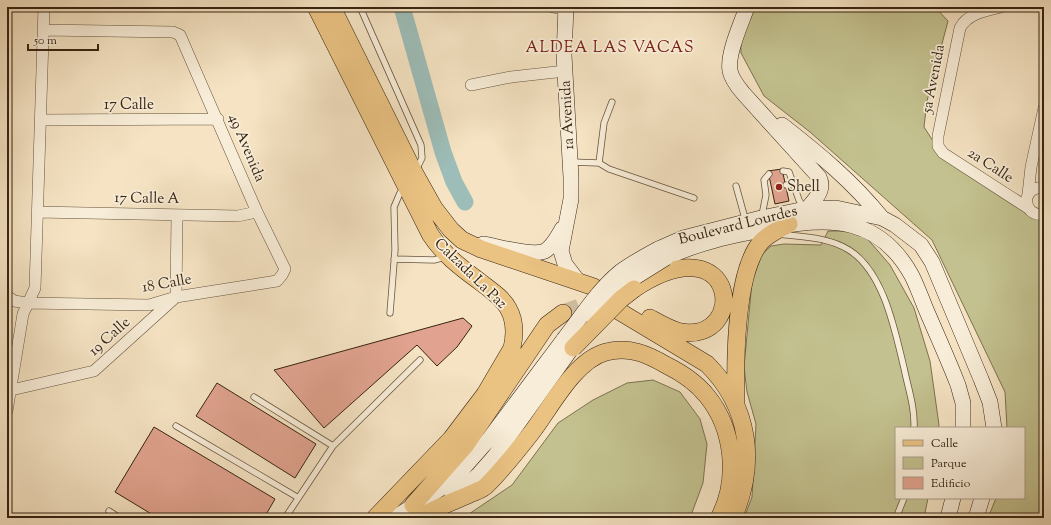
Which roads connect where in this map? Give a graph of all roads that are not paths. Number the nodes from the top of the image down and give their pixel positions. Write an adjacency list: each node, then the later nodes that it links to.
1 (44, 7): 8 (street)
2 (316, 7): 21 (main road, Calzada La Paz)
3 (332, 7): 21 (main road, Calzada La Paz)
4 (360, 7): 21 (lane)
5 (746, 7): 11 (main road)
6 (1001, 7): 16 (street, 5a Avenida)
7 (561, 8): 9 (main road, 1a Avenida)
8 (43, 30): 14 (street, 49 Avenida); 15 (street)
9 (565, 71): 10 (street); 17 (main road, 1a Avenida)
10 (471, 85)
11 (751, 101): 28 (main road); 35 (main road)
12 (612, 102): 18 (lane)
13 (1044, 108): 26 (street)
14 (218, 119): 15 (street, 17 Calle); 30 (street, 49 Avenida)
15 (40, 120): 29 (street)
16 (938, 146): 31 (street, 2a Calle)
17 (570, 162): 18 (lane); 37 (main road, 1a Avenida)
18 (599, 162): 27 (lane)
19 (783, 171): 22 (lane)
20 (768, 174): 34 (lane)
21 (410, 180): 33 (main road, Calzada La Paz); 42 (lane); 43 (main road, Calzada La Paz)
22 (794, 184): 23 (lane); 28 (lane)
23 (786, 185)
24 (736, 186): 36 (lane)
25 (1044, 188): 26 (street)
26 (1028, 194): 31 (street)
27 (694, 198)
28 (806, 208): 34 (main road, Boulevard Lourdes); 35 (main road, Boulevard Lourdes)
29 (37, 212): 32 (street, 17 Calle A); 48 (street)
30 (257, 212): 32 (street, 17 Calle A); 44 (street, 49 Avenida)
31 (1038, 214)
32 (177, 215): 47 (street)
33 (439, 216): 40 (main road, Calzada La Paz); 45 (main road, Calzada La Paz)
34 (761, 218): 36 (main road, Boulevard Lourdes)
35 (882, 218): 60 (main road, Boulevard Lourdes)
36 (746, 222): 41 (main road, Boulevard Lourdes)
37 (566, 223): 40 (main road, 1a Avenida); 45 (main road, 1a Avenida)
38 (789, 224): 39 (main road); 41 (main road, Boulevard Lourdes); 59 (main road, Boulevard Lourdes)
39 (772, 234): 55 (main road); 58 (lane)
40 (462, 240): 45 (main road, Calzada La Paz)
41 (662, 253): 51 (main road, Boulevard Lourdes, bridge)
42 (394, 259): 43 (lane); 49 (lane)
43 (452, 260): 71 (main road, Calzada La Paz)
44 (282, 275): 47 (street, 18 Calle)
45 (578, 281)
46 (7, 296): 48 (street, 18 Calle)
47 (176, 297): 48 (street, 18 Calle); 53 (street, 19 Calle)
48 (27, 304): 53 (street)
49 (390, 313)
50 (563, 313): 68 (main road)
51 (569, 343): 55 (main road, bridge); 66 (main road, Boulevard Lourdes); 68 (main road, Boulevard Lourdes)
52 (420, 360): 61 (lane)
53 (8, 390): 56 (street)
54 (254, 397): 61 (lane)
55 (736, 405): 74 (main road)
56 (7, 411)
57 (176, 426): 62 (lane)
58 (914, 427)
59 (963, 427)
60 (994, 427)
61 (333, 446): 62 (lane)
62 (297, 497): 70 (lane)
63 (904, 499): 75 (lane)
64 (953, 499): 76 (main road)
65 (982, 499): 77 (main road)
66 (438, 508): 68 (main road); 73 (main road)
67 (109, 511): 69 (lane)
68 (416, 511): 72 (main road, Boulevard Lourdes)
69 (120, 518)
70 (285, 518)
71 (375, 518)
72 (394, 518)
73 (719, 518)
74 (733, 518)
75 (896, 518)
76 (948, 518)
77 (976, 518)

